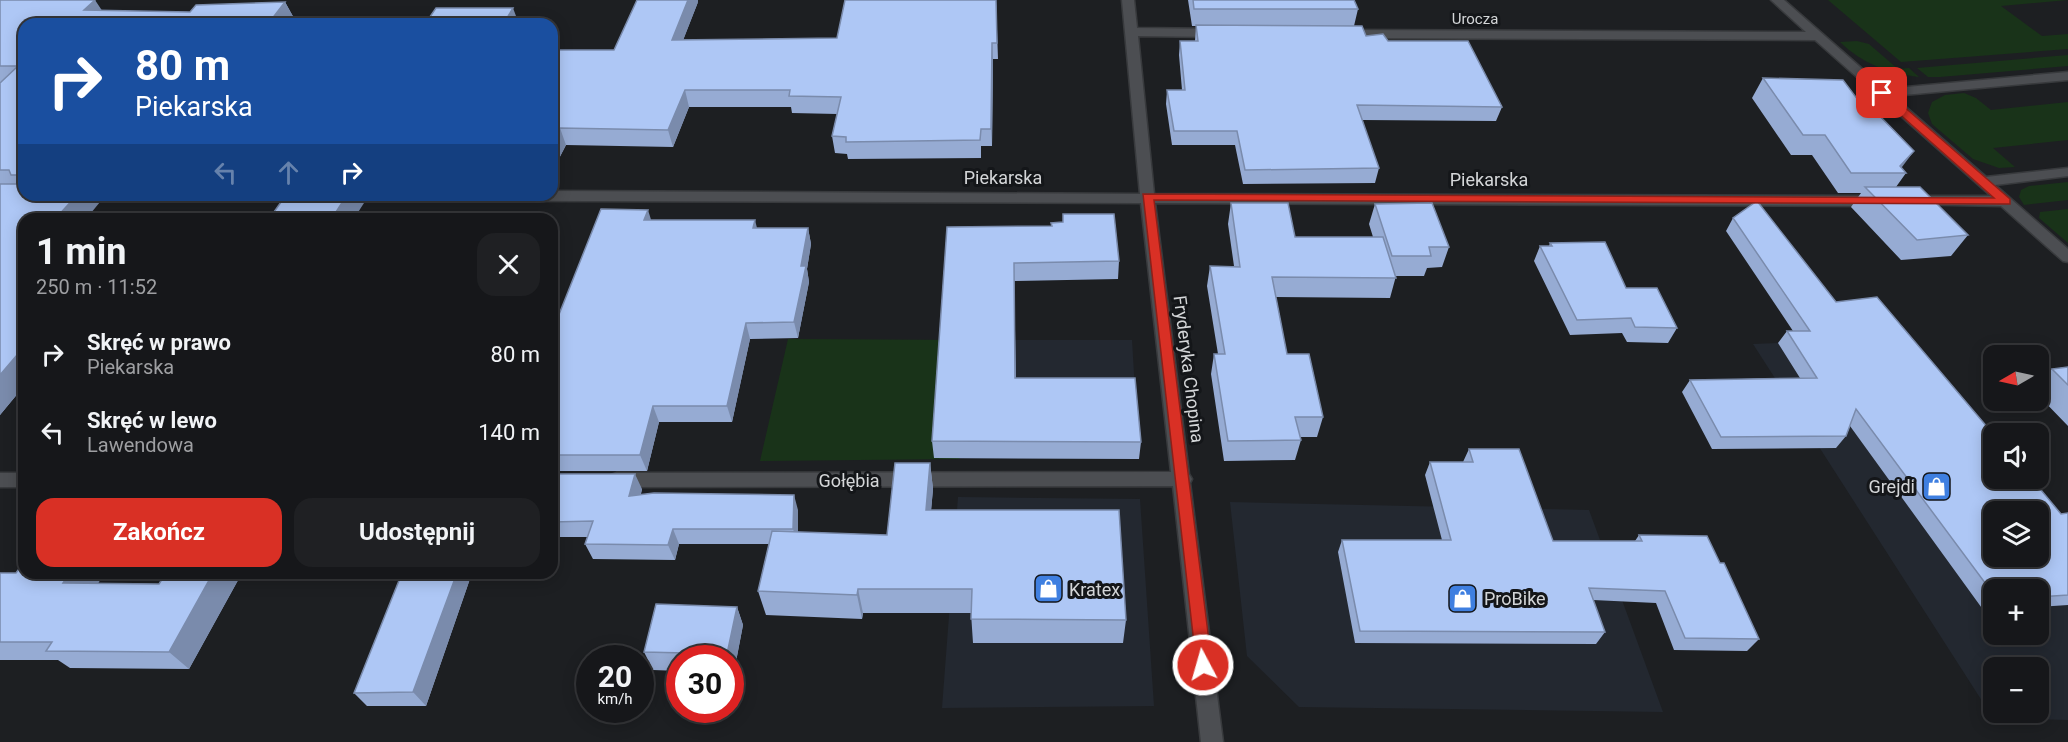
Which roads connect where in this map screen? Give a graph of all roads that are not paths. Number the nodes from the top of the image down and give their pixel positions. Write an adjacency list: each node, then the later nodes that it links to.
1 (1128, 0): 3 (street, Fryderyka Chopina)
2 (1777, 0): 6 (street)
3 (1131, 32): 4 (street); 12 (street, Fryderyka Chopina)
4 (1226, 33)
5 (1332, 34): 6 (street, Urocza)
6 (1818, 36): 8 (street)
7 (2068, 75): 8 (street)
8 (1882, 93): 10 (street)
9 (2068, 172): 10 (street)
10 (1983, 182): 13 (street)
11 (558, 195): 12 (street, Piekarska)
12 (1147, 196): 13 (street, Piekarska); 15 (street, Fryderyka Chopina)
13 (2005, 201): 14 (street)
14 (2068, 257)
15 (1183, 479): 18 (street, Gołębia); 19 (street, Fryderyka Chopina)
16 (0, 480): 17 (street)
17 (18, 480)
18 (599, 480)
19 (1212, 742)

